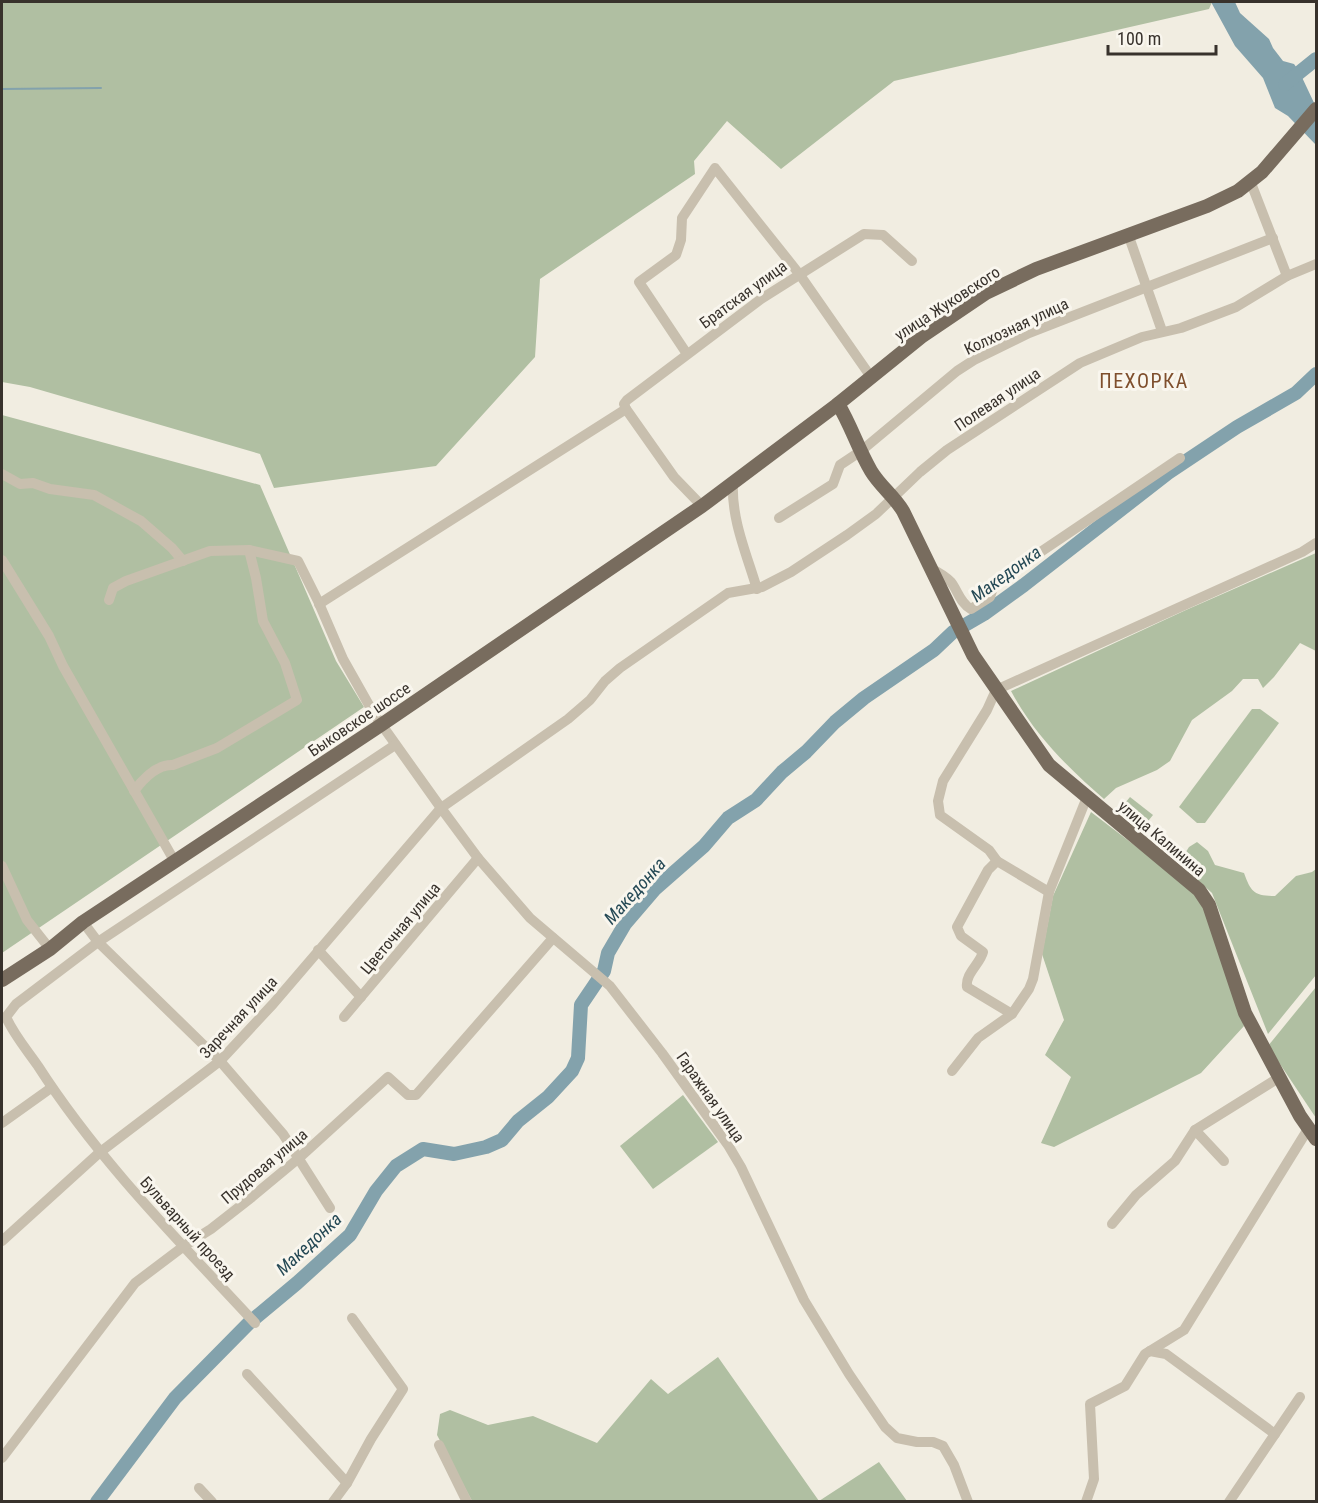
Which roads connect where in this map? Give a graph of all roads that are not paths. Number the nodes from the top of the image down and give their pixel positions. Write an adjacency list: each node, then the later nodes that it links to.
1 (1317, 109): 2 (main road, улица Жуковского)
2 (1251, 183): 3 (main road, улица Жуковского); 4 (street)
3 (1128, 234): 9 (street); 12 (main road, улица Жуковского)
4 (1273, 238): 8 (street); 9 (street, Колхозная улица)
5 (912, 261): 7 (street)
6 (1317, 264): 8 (street, Полевая улица)
7 (800, 275): 11 (street, Братская улица); 11 (street, Братская улица); 12 (street)
8 (1287, 276): 10 (street, Полевая улица)
9 (1148, 287): 10 (street); 15 (street, Колхозная улица)
10 (1162, 331): 19 (street, Полевая улица)
11 (687, 354): 13 (street, Братская улица)
12 (871, 377): 14 (main road, улица Жуковского)
13 (626, 404): 20 (street); 29 (street, Братская улица)
14 (838, 404): 15 (main road, улица Калинина); 18 (main road, улица Жуковского)
15 (861, 451): 19 (main road, улица Калинина); 21 (street, Колхозная улица)
16 (1180, 458): 26 (street)
17 (2, 474): 25 (street)
18 (733, 483): 20 (main road, Быковское шоссе); 27 (street)
19 (895, 498): 26 (main road, улица Калинина); 27 (street, Полевая улица)
20 (702, 507): 31 (main road, Быковское шоссе)
21 (779, 518)
22 (1317, 543): 30 (street)
23 (249, 550): 25 (street); 29 (street, Гаражная улица); 33 (street)
24 (2, 560): 33 (street)
25 (183, 561): 28 (street)
26 (930, 568): 30 (main road, улица Калинина)
27 (758, 589): 35 (street, Полевая улица)
28 (109, 600)
29 (319, 604): 31 (street, Гаражная улица)
30 (996, 690): 34 (main road, улица Калинина); 37 (street)
31 (381, 725): 32 (street, Гаражная улица); 38 (main road, Быковское шоссе)
32 (394, 745): 35 (street, Гаражная улица); 43 (street)
33 (134, 791): 38 (street)
34 (1087, 797): 40 (street); 52 (main road, улица Калинина)
35 (441, 808): 36 (street, Гаражная улица); 45 (street, Заречная улица)
36 (478, 858): 42 (street, Гаражная улица); 47 (street, Цветочная улица)
37 (997, 861): 40 (street); 48 (street)
38 (176, 862): 41 (main road, Быковское шоссе)
39 (2, 866): 44 (street)
40 (1049, 892): 48 (street)
41 (83, 922): 43 (street); 44 (main road, Быковское шоссе)
42 (553, 938): 58 (street, Прудовая улица); 77 (street, Гаражная улица)
43 (98, 942): 50 (street); 53 (street, Бульварный проезд)
44 (50, 949): 46 (main road, Быковское шоссе)
45 (318, 950): 47 (street); 50 (street, Заречная улица)
46 (2, 980)
47 (361, 997): 49 (street, Цветочная улица)
48 (1012, 1014): 51 (street)
49 (344, 1017)
50 (220, 1061): 57 (street, Заречная улица); 58 (street)
51 (952, 1071)
52 (1280, 1077): 55 (street); 56 (main road, улица Калинина)
53 (51, 1088): 54 (street); 57 (street, Бульварный проезд)
54 (2, 1123)
55 (1195, 1130): 59 (street); 61 (street)
56 (1312, 1134): 66 (street)
57 (99, 1153): 62 (street, Заречная улица); 63 (street, Бульварный проезд)
58 (299, 1158): 60 (street); 63 (street, Прудовая улица)
59 (1224, 1161)
60 (330, 1208)
61 (1112, 1224)
62 (2, 1240)
63 (184, 1246): 65 (street, Бульварный проезд); 71 (street, Прудовая улица)
64 (352, 1318): 72 (street)
65 (252, 1320)
66 (1150, 1351): 69 (street); 78 (street)
67 (247, 1374): 72 (street)
68 (1300, 1397): 69 (street)
69 (1275, 1434): 79 (street)
70 (440, 1445): 76 (street)
71 (2, 1458)
72 (347, 1483): 75 (street)
73 (199, 1488): 74 (street)
74 (212, 1502)
75 (333, 1502)
76 (467, 1502)
77 (968, 1502)
78 (1086, 1502)
79 (1229, 1502)

